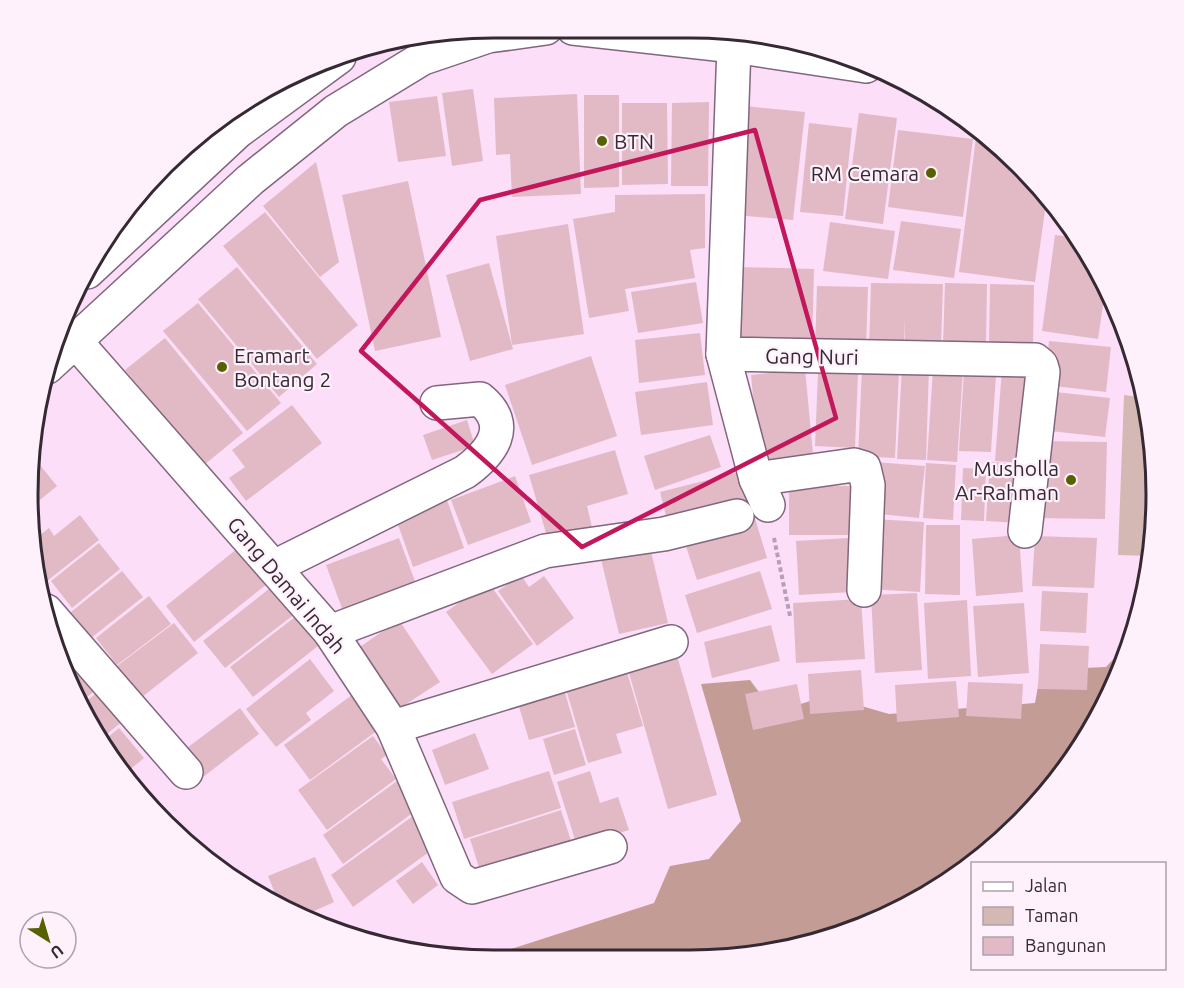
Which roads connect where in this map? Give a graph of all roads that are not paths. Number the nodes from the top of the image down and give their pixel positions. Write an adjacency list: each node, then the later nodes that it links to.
1 (482, 38): 9 (street)
2 (662, 38): 3 (street)
3 (734, 46): 4 (street); 10 (street)
4 (835, 61)
5 (300, 81): 6 (street)
6 (231, 124): 7 (street)
7 (169, 180): 8 (street)
8 (111, 245)
9 (76, 342): 11 (street); 15 (street, Gang Damai Indah)
10 (723, 354): 14 (street, Gang Nuri); 16 (street)
11 (59, 357)
12 (437, 403): 15 (street)
13 (737, 516): 18 (street)
14 (1025, 531)
15 (274, 567): 18 (street, Gang Damai Indah)
16 (864, 590)
17 (56, 623): 21 (street)
18 (330, 632): 20 (street, Gang Damai Indah)
19 (671, 642): 20 (street)
20 (393, 727): 22 (street, Gang Damai Indah)
21 (186, 772)
22 (610, 847)

